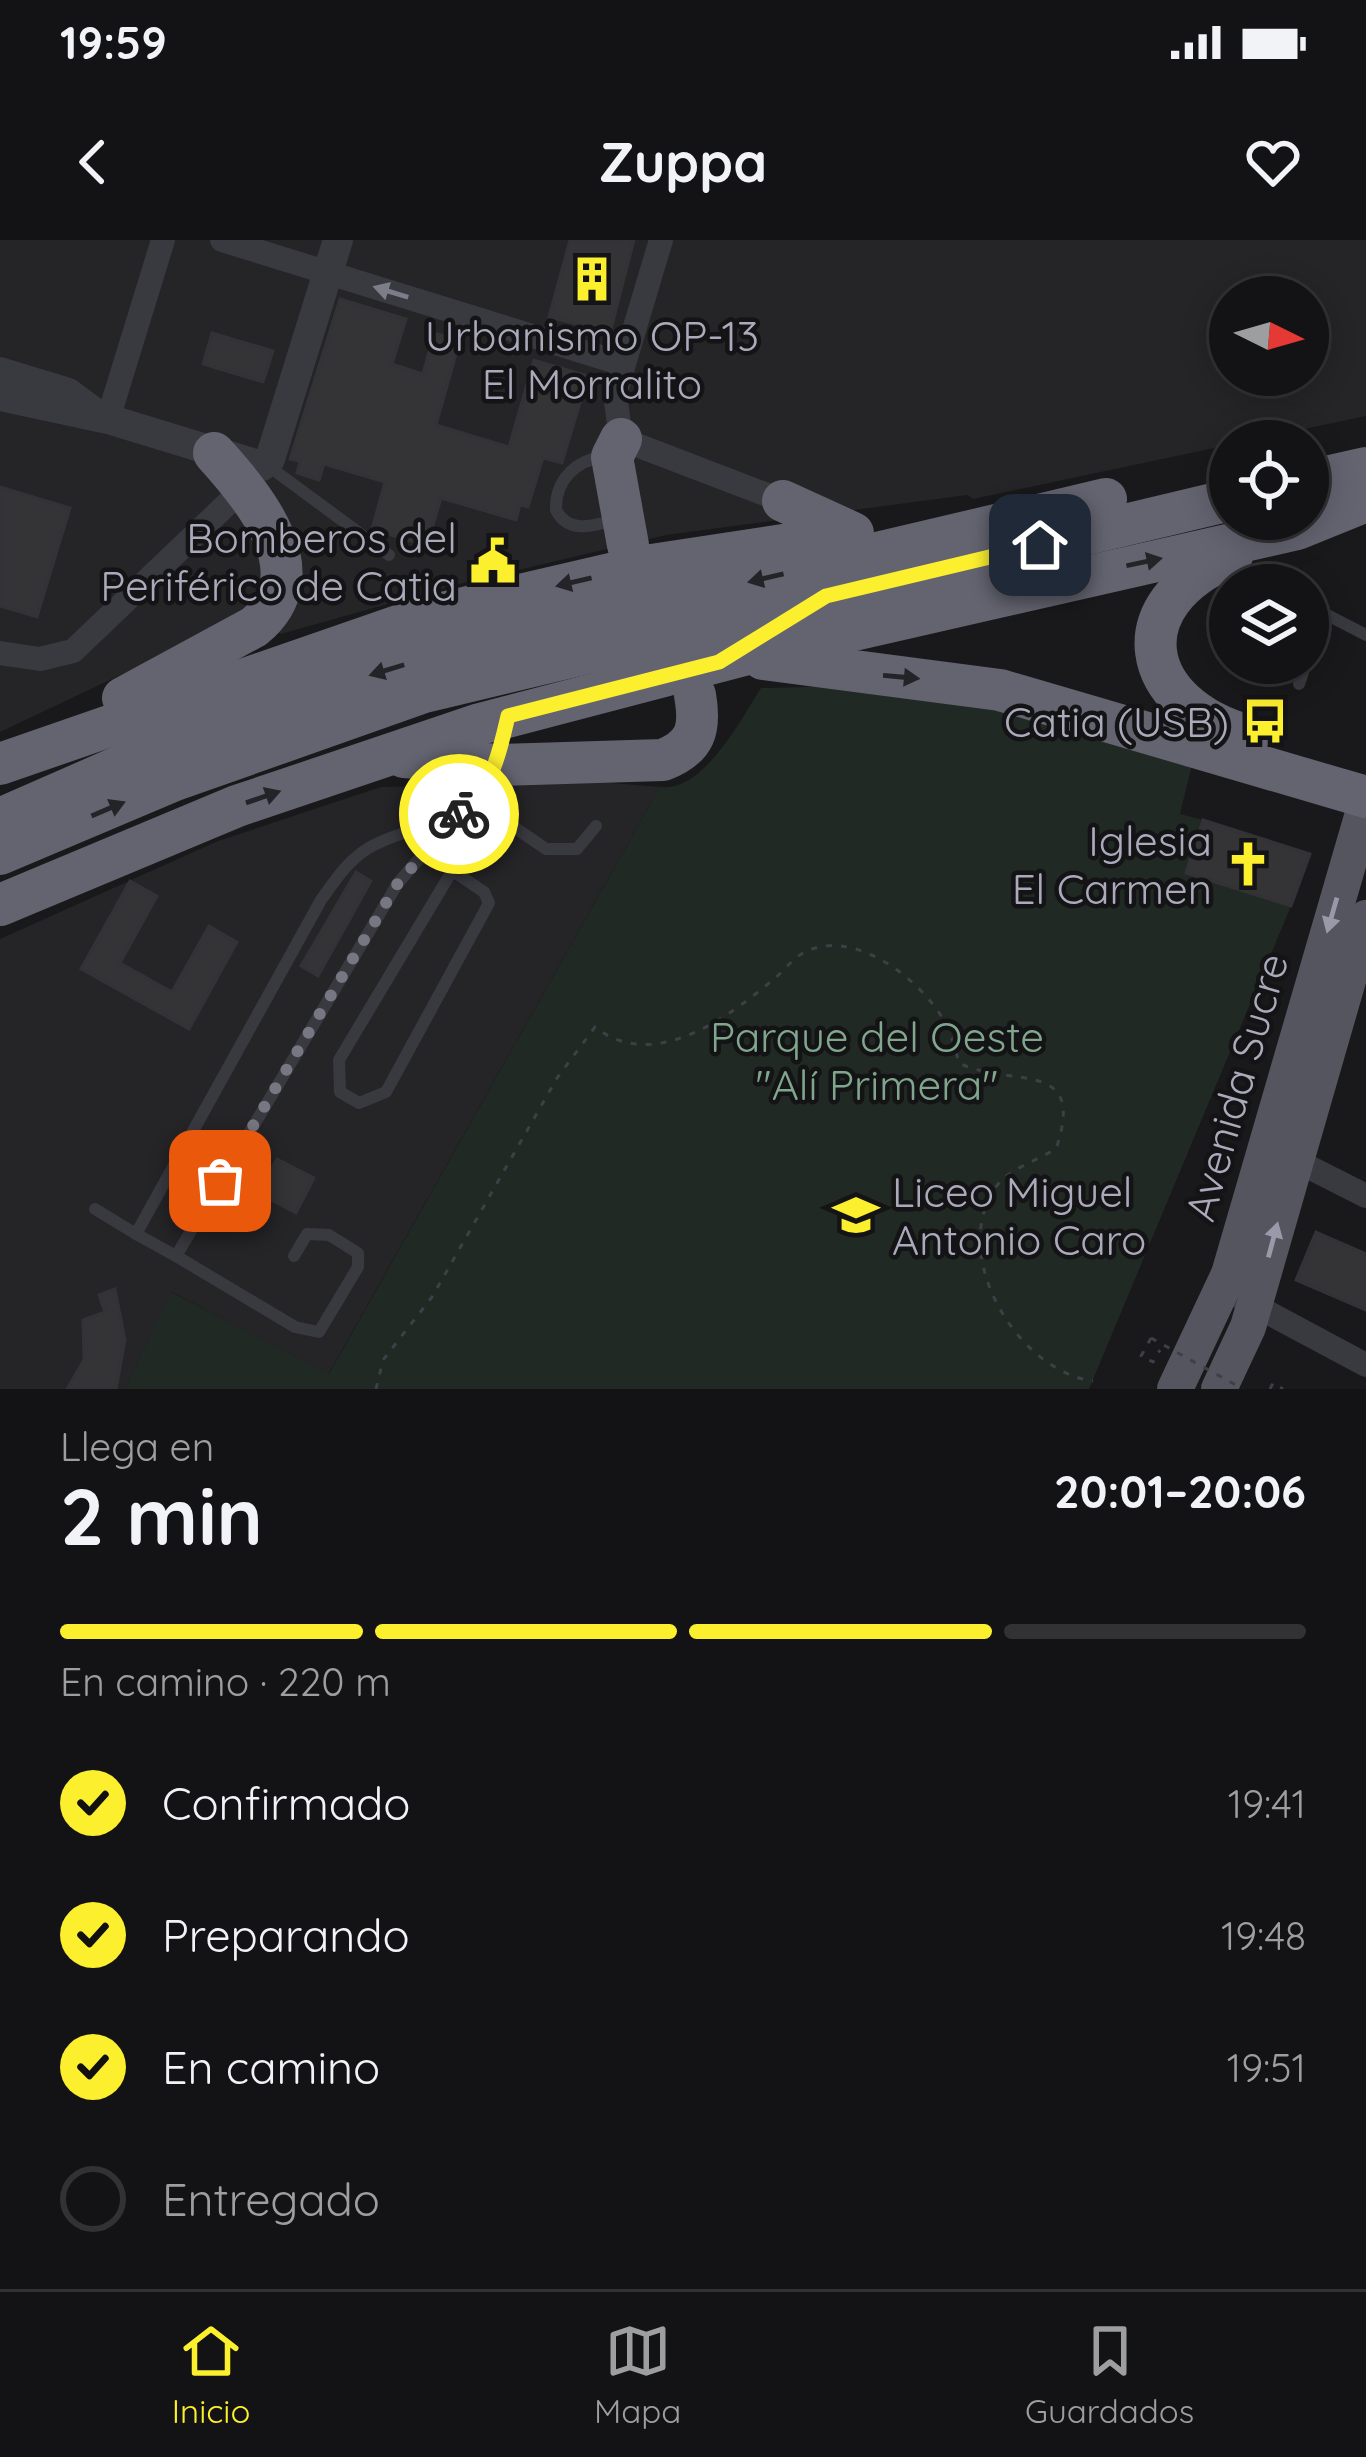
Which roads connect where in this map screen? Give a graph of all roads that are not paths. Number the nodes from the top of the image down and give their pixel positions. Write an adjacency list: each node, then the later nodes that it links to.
1 (163, 240): 9 (street)
2 (222, 240): 5 (street)
3 (338, 240): 5 (street)
4 (661, 240): 6 (street)
5 (328, 273): 6 (street, one-way to 5); 15 (street)
6 (623, 364): 11 (street)
7 (0, 369): 9 (street)
8 (0, 396): 9 (street)
9 (108, 419): 13 (street)
10 (1366, 442): 12 (highway)
11 (616, 448): 21 (street); 22 (highway); 22 (lane)
12 (1329, 450)
13 (214, 453): 15 (highway)
14 (1366, 468): 17 (highway)
15 (255, 475): 26 (lane); 30 (street); 33 (highway)
16 (1209, 477): 23 (highway)
17 (1329, 477)
18 (1366, 501): 20 (highway)
19 (1209, 505): 27 (highway)
20 (1329, 517)
21 (780, 522): 23 (highway); 33 (highway, one-way to 33)
22 (625, 531)
23 (962, 531): 37 (highway, one-way to 37)
24 (1256, 540): 31 (highway, one-way to 24)
25 (1273, 540): 34 (highway)
26 (389, 554)
27 (826, 596): 31 (highway); 40 (highway, one-way to 27)
28 (1329, 616): 29 (lane)
29 (1366, 635)
30 (0, 653)
31 (719, 671): 32 (highway); 32 (highway); 35 (highway, one-way to 35)
32 (497, 753): 36 (lane); 38 (lane); 42 (highway, one-way to 32)
33 (17, 756)
34 (1366, 768)
35 (1366, 800): 50 (main road, Avenida Sucre, one-way to 50)
36 (456, 816): 39 (lane); 47 (lane)
37 (0, 819)
38 (596, 826)
39 (425, 852): 41 (lane); 48 (lane)
40 (0, 854)
41 (452, 871): 41 (lane)
42 (0, 905)
43 (1365, 924): 44 (main road, Avenida Sucre)
44 (1295, 1160): 45 (street); 50 (main road, Avenida Sucre, one-way to 44)
45 (1366, 1196)
46 (95, 1209): 47 (lane)
47 (136, 1234): 48 (lane)
48 (176, 1256): 49 (lane)
49 (294, 1256)
50 (1238, 1297): 51 (street); 52 (main road, Avenida Sucre); 53 (main road, Avenida Sucre)
51 (1366, 1365)
52 (1175, 1389)
53 (1220, 1389)

